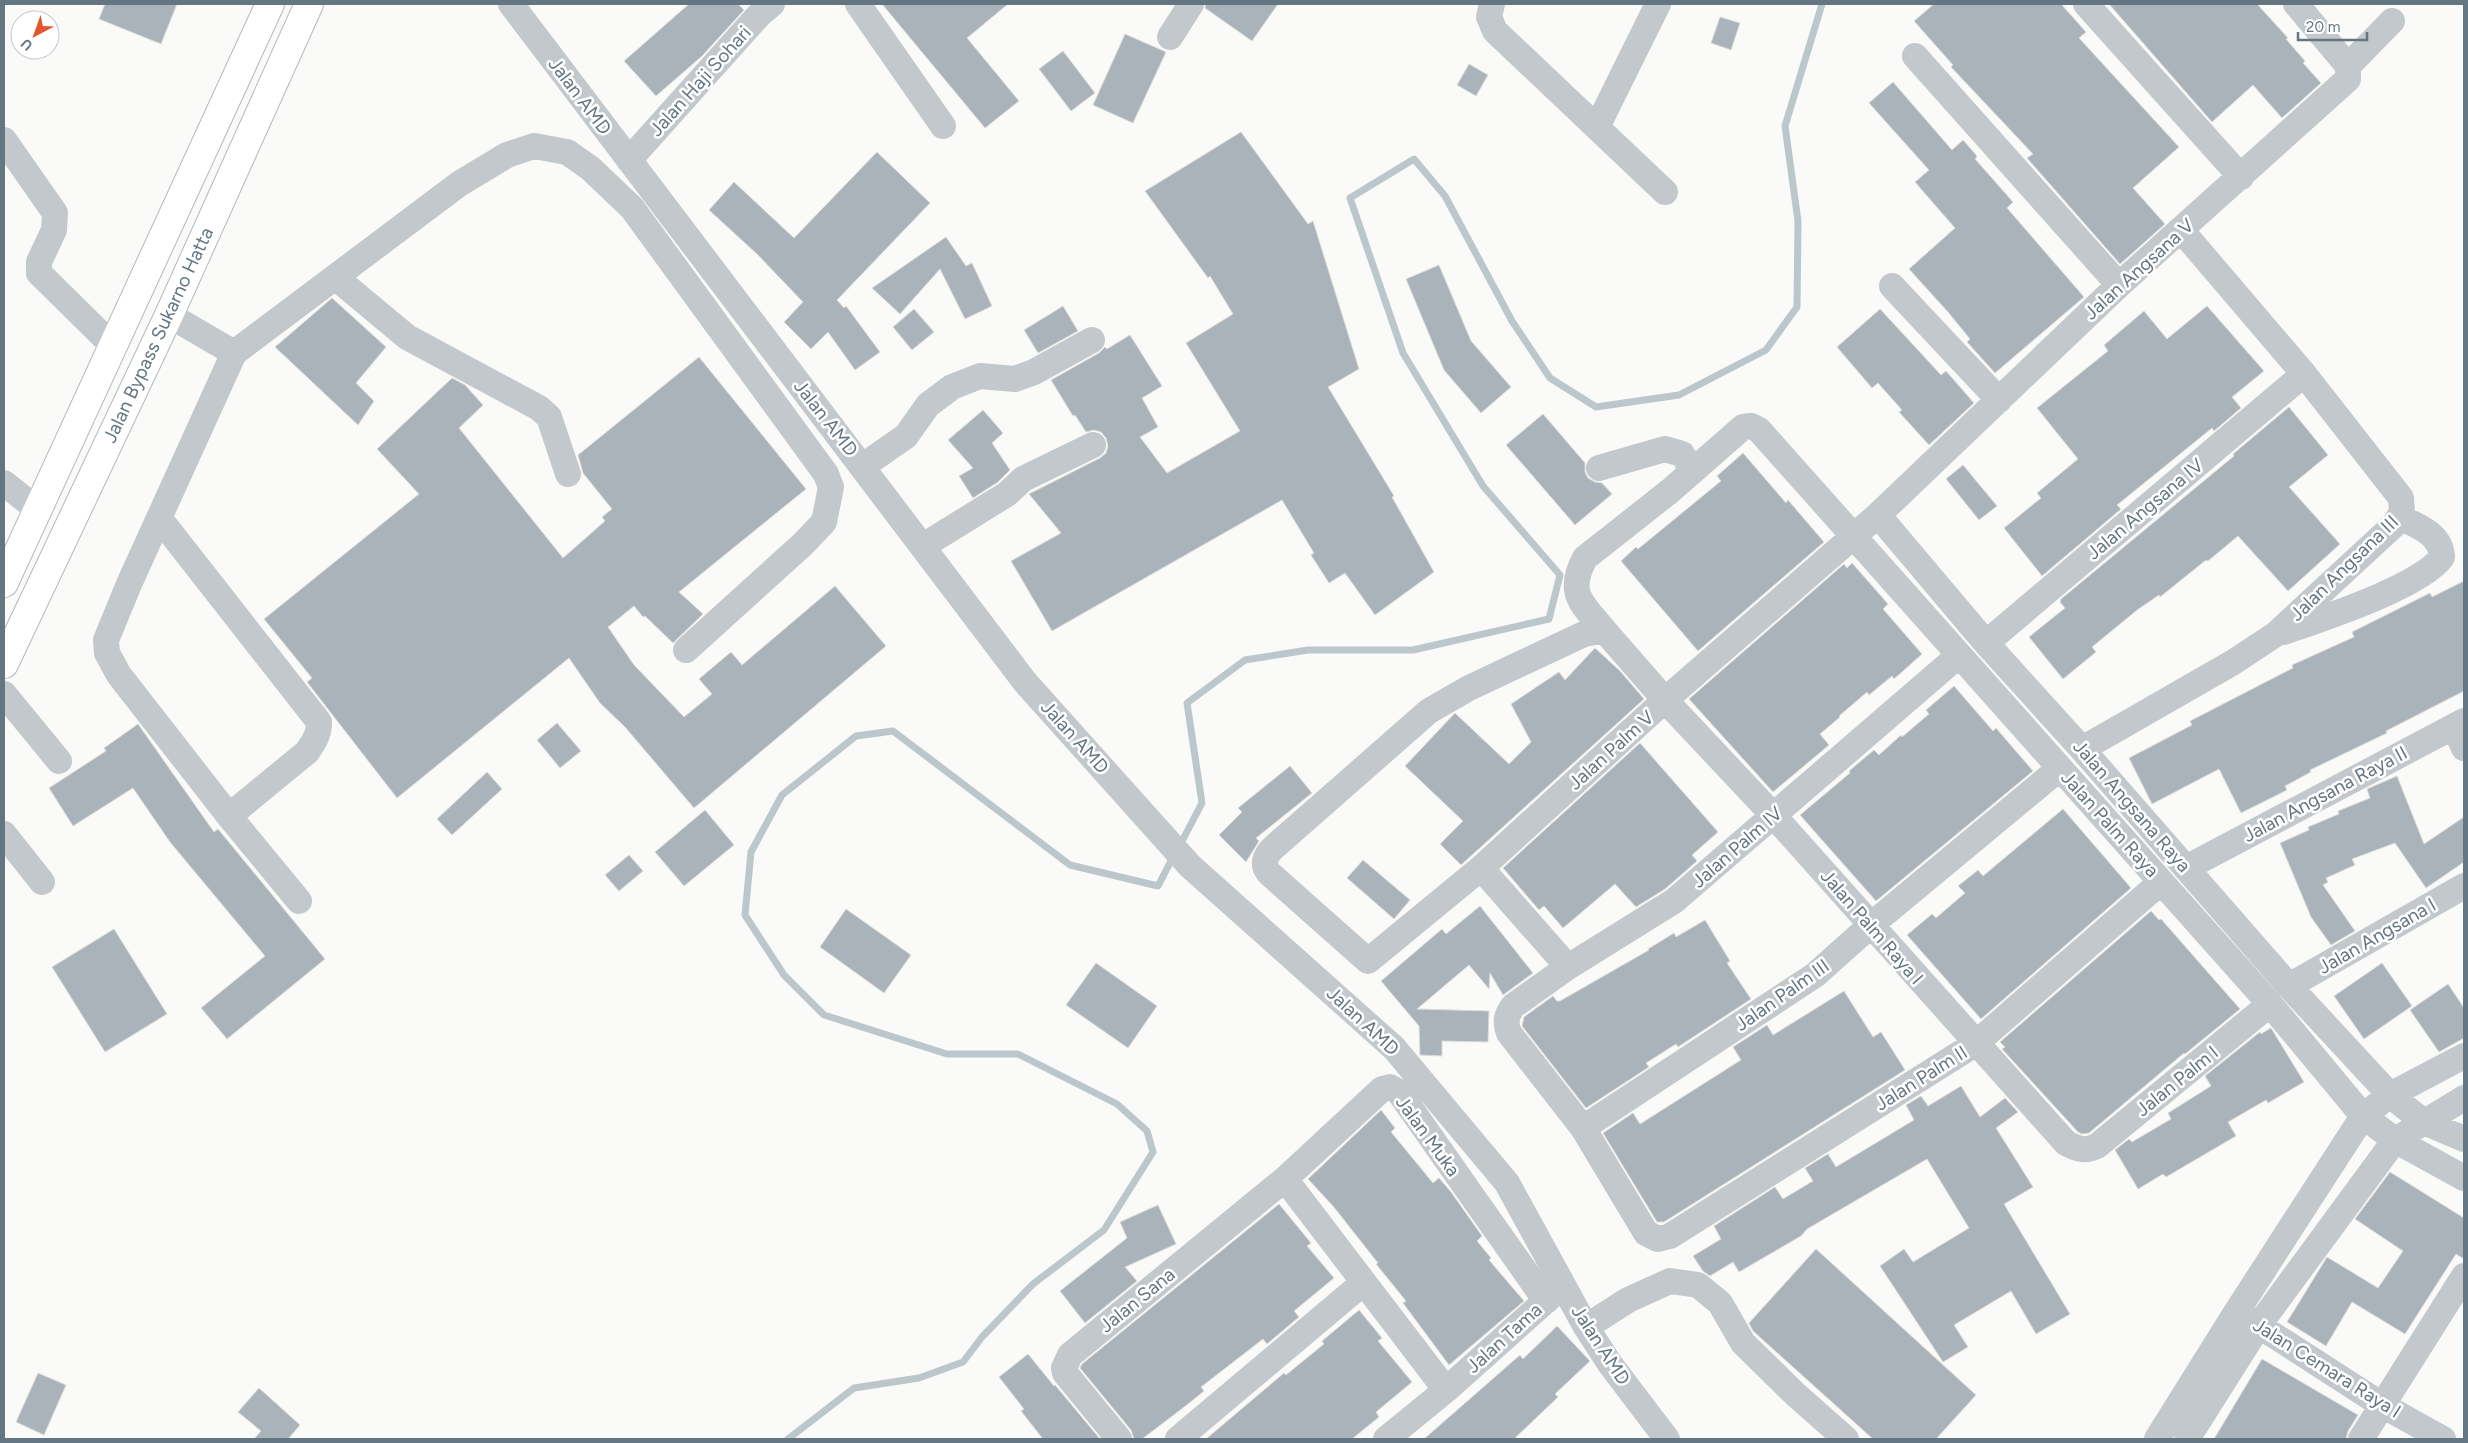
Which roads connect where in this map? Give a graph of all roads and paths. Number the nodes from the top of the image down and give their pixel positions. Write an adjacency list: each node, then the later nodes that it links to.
1 (270, 4): 15 (highway, Jalan Bypass Sukarno Hatta)
2 (309, 4): 16 (highway, Jalan Bypass Sukarno Hatta)
3 (511, 4): 20 (street, Jalan AMD)
4 (772, 4): 20 (street, Jalan Haji Sohari)
5 (858, 4): 17 (street)
6 (1191, 4): 12 (street)
7 (1492, 4): 18 (street)
8 (1658, 4): 18 (street)
9 (2086, 4): 21 (street)
10 (2296, 4): 14 (street)
11 (2392, 21): 14 (street, Jalan Angsana V)
12 (1170, 37)
13 (1914, 56): 27 (street)
14 (2348, 66): 21 (street, Jalan Angsana V)
15 (222, 106): 16 (highway); 22 (highway, Jalan Bypass Sukarno Hatta)
16 (256, 120): 24 (highway, Jalan Bypass Sukarno Hatta)
17 (943, 126)
18 (1597, 127): 23 (street)
19 (4, 140): 31 (street)
20 (629, 160): 36 (street, Jalan AMD)
21 (2241, 176): 25 (street, Jalan Angsana V)
22 (185, 190): 24 (highway); 31 (highway, Jalan Bypass Sukarno Hatta)
23 (1665, 192)
24 (218, 205): 29 (highway, Jalan Bypass Sukarno Hatta)
25 (2182, 231): 27 (street, Jalan Angsana V); 33 (street, Jalan Angsana III)
26 (335, 277): 32 (street); 39 (street); 51 (street)
27 (2120, 285): 34 (street, Jalan Angsana V)
28 (1892, 286): 34 (street)
29 (169, 315): 32 (street); 53 (highway, Jalan Bypass Sukarno Hatta)
30 (1092, 340): 36 (street)
31 (113, 346): 41 (highway, Jalan Bypass Sukarno Hatta)
32 (234, 353): 44 (street)
33 (2304, 374): 43 (street, Jalan Angsana III); 50 (street, Jalan Angsana IV)
34 (1999, 400): 42 (street, Jalan Angsana V)
35 (1093, 445): 46 (street)
36 (863, 466): 46 (street, Jalan AMD)
37 (1599, 468): 38 (street)
38 (1693, 471): 45 (street, Jalan Palm Raya); 48 (street, Jalan Palm Raya I)
39 (568, 474)
40 (4, 483): 41 (street)
41 (38, 510): 47 (highway, Jalan Bypass Sukarno Hatta)
42 (1878, 515): 45 (street, Jalan Palm V); 50 (street, Jalan Angsana Raya)
43 (2399, 517): 49 (street, Jalan Angsana III); 49 (street)
44 (160, 519): 61 (street); 61 (street)
45 (1852, 536): 52 (street, Jalan Palm Raya); 55 (street, Jalan Palm V)
46 (923, 546): 87 (street, Jalan AMD)
47 (4, 583)
48 (1604, 630): 55 (street, Jalan Palm Raya I); 63 (street, Jalan Palm V)
49 (2276, 634): 57 (street, Jalan Angsana III)
50 (1986, 643): 57 (street, Jalan Angsana Raya)
51 (686, 650)
52 (1958, 656): 59 (street, Jalan Palm Raya); 60 (street, Jalan Palm IV)
53 (4, 664)
54 (4, 694): 58 (street)
55 (1665, 700): 60 (street, Jalan Palm Raya I); 63 (street, Jalan Palm V)
56 (2461, 731): 64 (street, Jalan Angsana Raya II)
57 (2082, 749): 64 (street, Jalan Angsana Raya)
58 (59, 761)
59 (2060, 768): 66 (street, Jalan Palm Raya); 69 (street, Jalan Palm III)
60 (1773, 815): 69 (street, Jalan Palm Raya I); 70 (street, Jalan Palm IV)
61 (229, 816): 68 (street)
62 (4, 834): 65 (street)
63 (1481, 868): 70 (street)
64 (2186, 868): 71 (street, Jalan Angsana Raya)
65 (42, 882)
66 (2161, 882): 72 (street, Jalan Palm Raya); 73 (street, Jalan Palm II)
67 (2464, 886): 71 (street, Jalan Angsana I)
68 (299, 901)
69 (1871, 925): 73 (street, Jalan Palm Raya I); 79 (street, Jalan Palm III)
70 (1568, 967): 79 (street, Jalan Palm IV)
71 (2289, 986): 75 (street, Jalan Angsana Raya)
72 (2270, 1004): 77 (street, Jalan Palm Raya); 82 (street, Jalan Palm I)
73 (1975, 1044): 79 (street, Jalan Palm II); 82 (street, Jalan Palm Raya I)
74 (2464, 1056): 75 (street)
75 (2390, 1095): 77 (street); 78 (street, Jalan Angsana Raya)
76 (2464, 1098): 78 (street)
77 (2363, 1116): 81 (street, Jalan Palm Raya); 88 (street)
78 (2424, 1122): 80 (street, Jalan Angsana Raya); 81 (street)
79 (1583, 1128)
80 (2464, 1139)
81 (2395, 1140): 83 (street, Jalan Palm Raya); 89 (street)
82 (2080, 1150)
83 (2464, 1178)
84 (1285, 1179): 86 (street); 87 (street, Jalan Muka); 93 (street, Jalan Sana)
85 (2464, 1276): 92 (street)
86 (1364, 1283): 91 (street); 94 (street)
87 (1554, 1294): 90 (street, Jalan AMD); 91 (street, Jalan Tama)
88 (2237, 1311): 89 (street, Jalan Cemara Raya I); 98 (street)
89 (2259, 1325): 92 (street, Jalan Cemara Raya I); 99 (street)
90 (1586, 1326): 96 (street, Jalan AMD); 97 (street)
91 (1446, 1390): 95 (street, Jalan Tama)
92 (2382, 1405): 100 (street); 101 (street, Jalan Cemara Raya I)
93 (1119, 1439)
94 (1178, 1439)
95 (1386, 1439)
96 (1667, 1439)
97 (1846, 1439)
98 (2157, 1439)
99 (2187, 1439)
100 (2361, 1439)
101 (2443, 1439)

